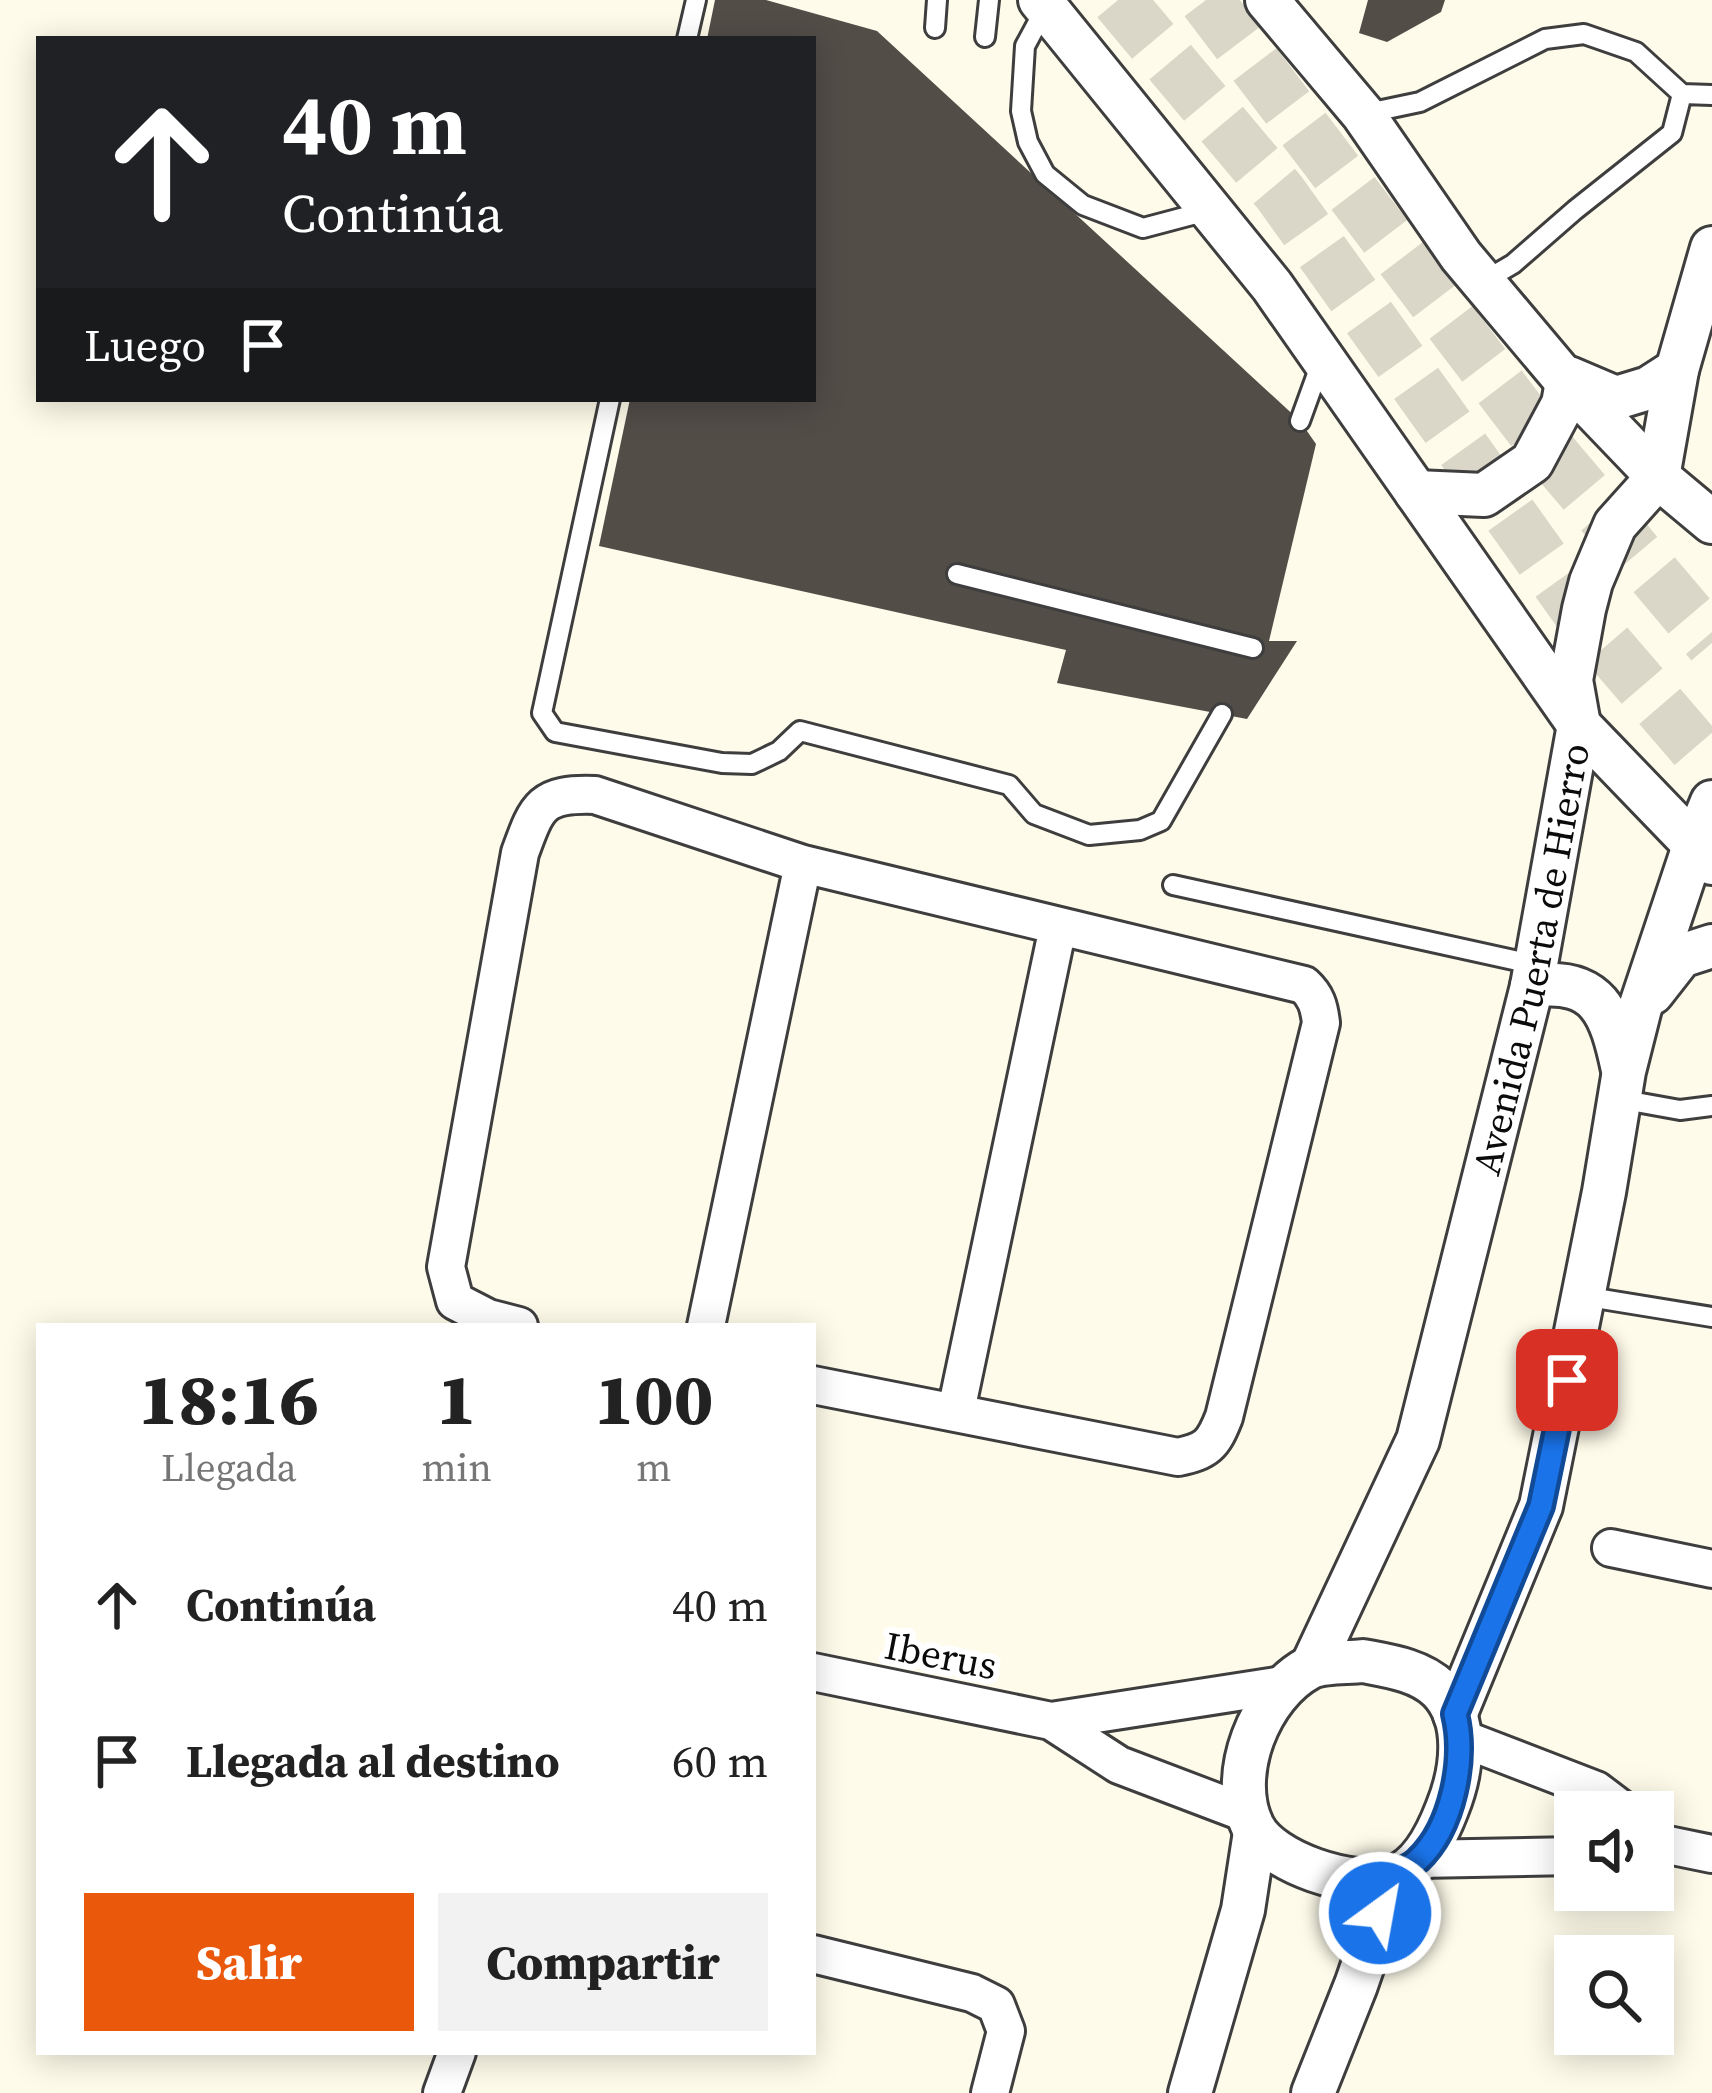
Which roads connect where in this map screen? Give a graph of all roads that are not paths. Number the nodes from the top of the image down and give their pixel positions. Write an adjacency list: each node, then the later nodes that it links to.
1 (696, 0): 7 (lane)
2 (937, 0): 6 (lane)
3 (989, 0): 8 (lane)
4 (1268, 0): 11 (street)
5 (1043, 3): 12 (street); 12 (lane)
6 (935, 28)
7 (687, 36)
8 (985, 37)
9 (1682, 94): 10 (lane); 11 (lane); 14 (lane)
10 (1712, 95)
11 (1363, 114): 14 (street)
12 (1212, 210): 15 (street)
13 (1712, 248): 16 (street)
14 (1484, 281): 17 (street)
15 (1322, 358): 19 (lane); 21 (street)
16 (1677, 370): 17 (street); 20 (street)
17 (1565, 378): 20 (street); 21 (street)
18 (609, 402): 25 (lane)
19 (1300, 422)
20 (1658, 477): 22 (street); 26 (street, Avenida Puerta de Hierro)
21 (1416, 491): 26 (street)
22 (1712, 522)
23 (957, 574): 24 (lane)
24 (1253, 648)
25 (1222, 714)
26 (1579, 725): 28 (street); 33 (street, Avenida Puerta de Hierro)
27 (1712, 802): 28 (street)
28 (1703, 853): 34 (street)
29 (803, 864): 31 (street); 39 (street); 40 (street)
30 (1173, 885): 33 (lane)
31 (1058, 927): 42 (street); 42 (street)
32 (1712, 946): 34 (street)
33 (1534, 976): 35 (street); 46 (street, Avenida Puerta de Hierro)
34 (1640, 1008): 35 (street)
35 (1622, 1085): 36 (lane); 37 (street)
36 (1712, 1106)
37 (1583, 1297): 38 (lane); 48 (street)
38 (1712, 1317)
39 (507, 1323)
40 (707, 1323)
41 (816, 1386): 42 (street)
42 (956, 1411)
43 (1611, 1548): 44 (street)
44 (1712, 1569)
45 (816, 1673): 47 (street, Iberus)
46 (1300, 1675): 47 (street, Iberus); 48 (street); 50 (street)
47 (1052, 1721): 50 (street, Iberus)
48 (1458, 1726): 49 (street); 54 (street)
49 (1597, 1791)
50 (1251, 1823): 54 (street); 59 (street)
51 (1674, 1846): 52 (street)
52 (1712, 1854)
53 (1554, 1857): 54 (street)
54 (1406, 1868): 60 (street)
55 (816, 1955): 58 (street)
56 (456, 2055): 57 (street)
57 (442, 2093)
58 (990, 2093)
59 (1190, 2093)
60 (1313, 2093)

